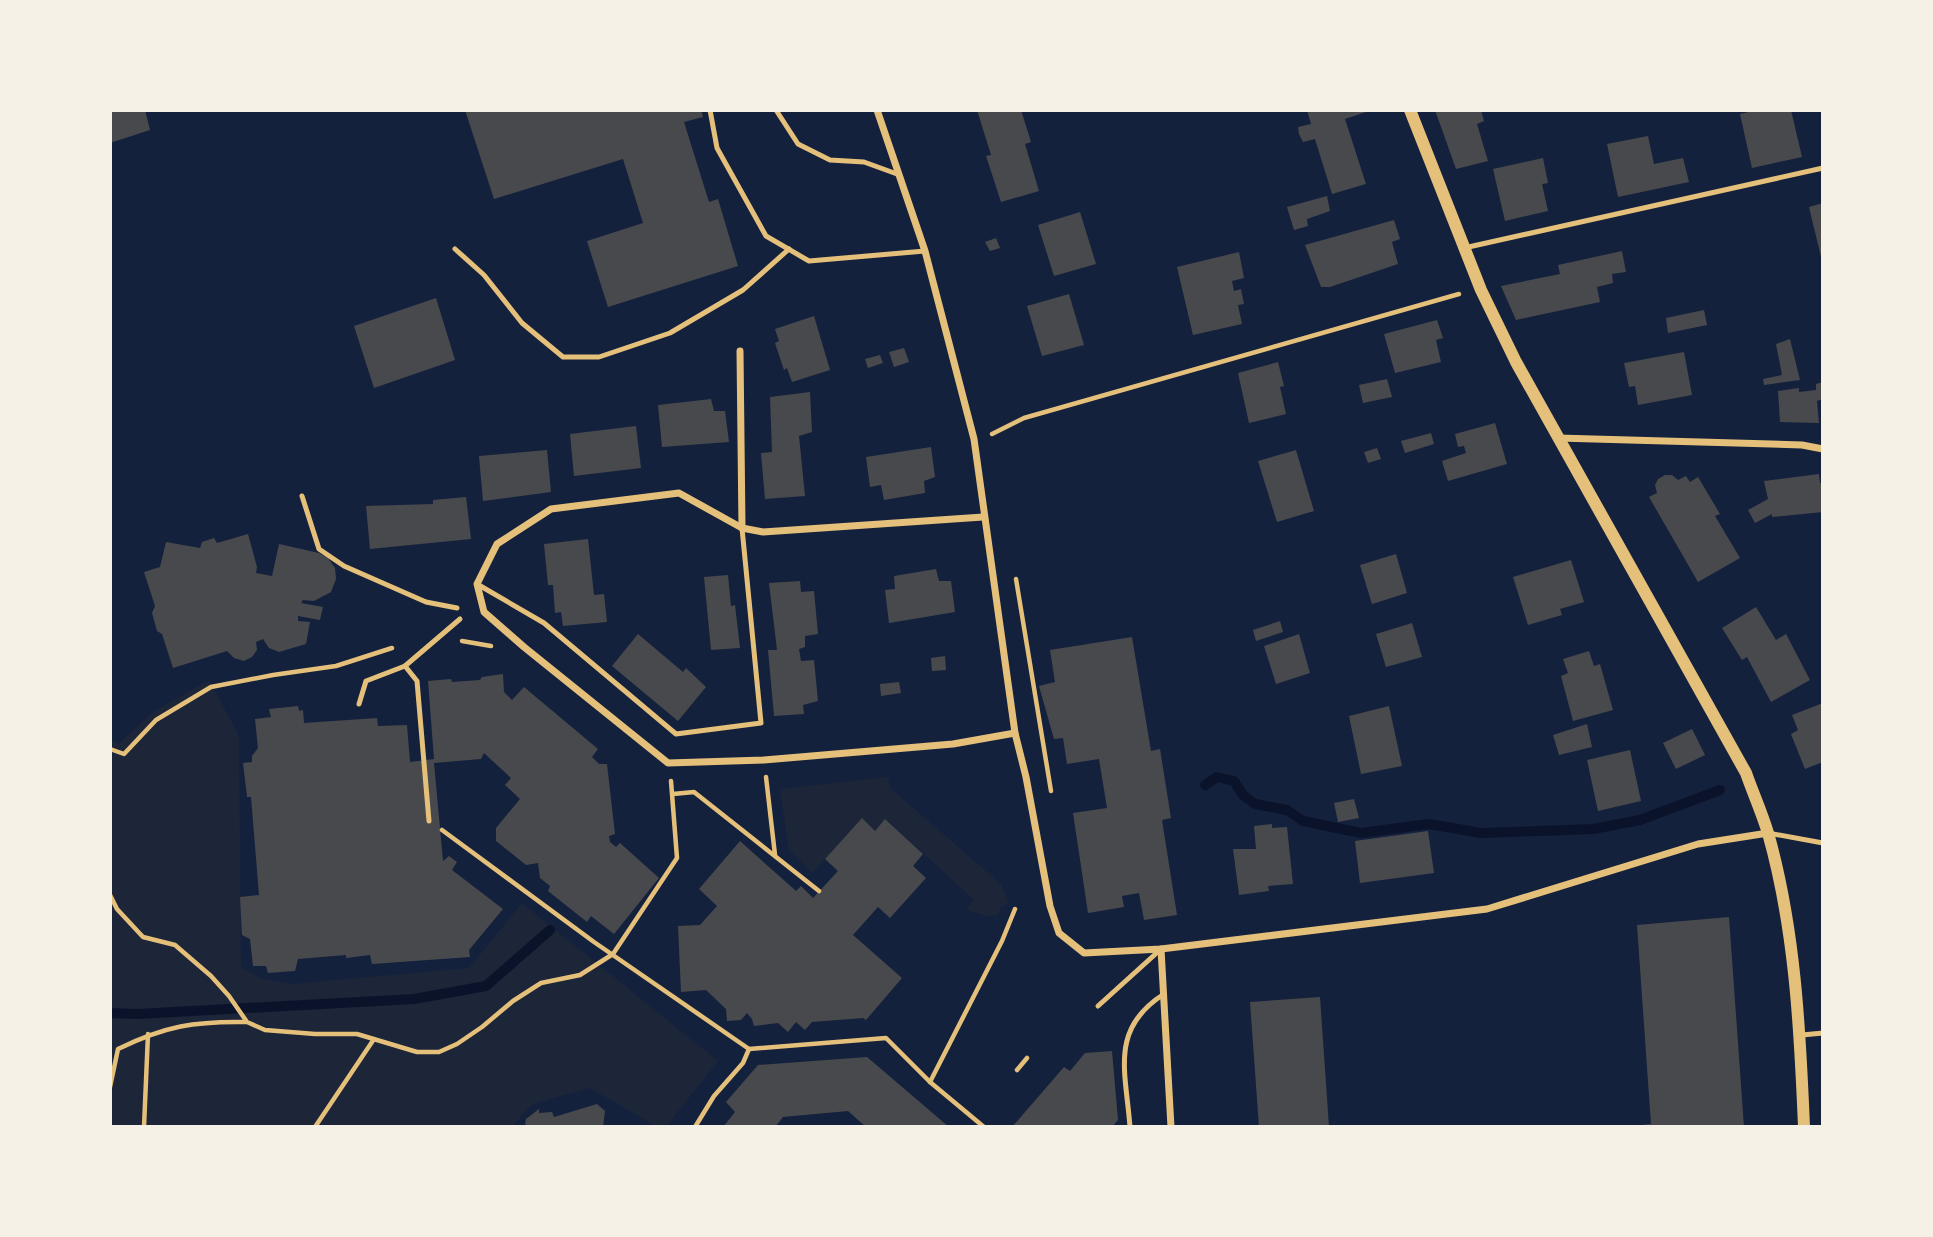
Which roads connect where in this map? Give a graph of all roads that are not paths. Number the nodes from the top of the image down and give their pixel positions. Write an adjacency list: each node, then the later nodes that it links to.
1 (710, 110): 9 (lane)
2 (776, 110): 6 (lane)
3 (877, 110): 6 (street)
4 (1410, 110): 7 (street)
5 (1823, 168): 7 (lane)
6 (897, 174): 10 (street)
7 (1464, 248): 12 (street)
8 (454, 249): 9 (lane)
9 (789, 249): 10 (lane)
10 (925, 251): 15 (street)
11 (740, 351): 16 (street)
12 (1558, 438): 13 (street); 24 (street)
13 (1823, 449)
14 (302, 496): 18 (lane)
15 (983, 517): 16 (street); 22 (street)
16 (742, 528): 17 (street); 17 (lane)
17 (477, 584): 22 (street)
18 (457, 608)
19 (460, 619): 20 (lane)
20 (405, 666): 21 (lane); 23 (lane)
21 (359, 704)
22 (1014, 733): 26 (street)
23 (429, 821)
24 (1768, 832): 25 (lane); 26 (street); 30 (street)
25 (1823, 843)
26 (1161, 949): 27 (street); 28 (lane)
27 (1164, 994): 31 (lane); 32 (street)
28 (1098, 1006)
29 (1823, 1033): 30 (lane)
30 (1801, 1035): 33 (street)
31 (1130, 1127)
32 (1171, 1127)
33 (1804, 1127)

